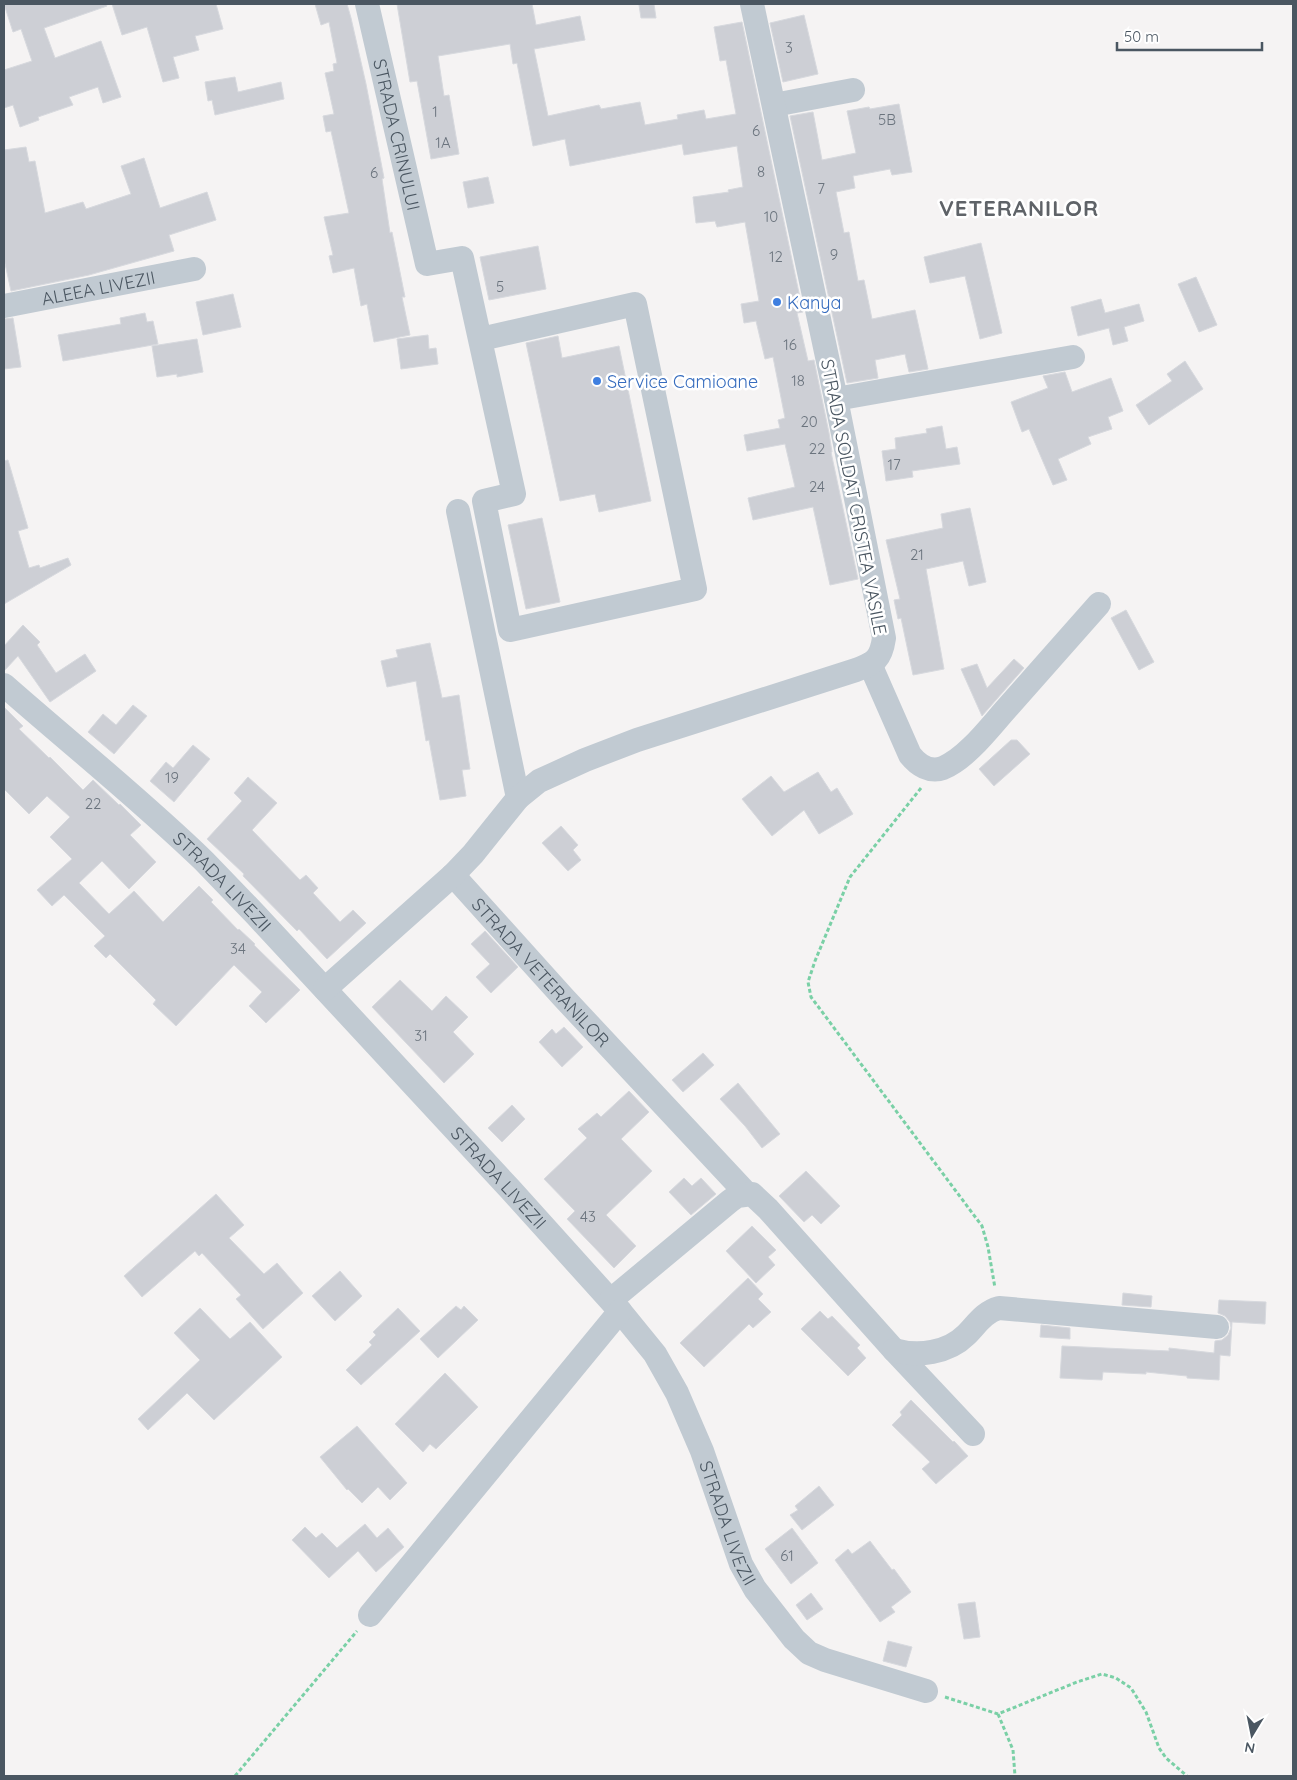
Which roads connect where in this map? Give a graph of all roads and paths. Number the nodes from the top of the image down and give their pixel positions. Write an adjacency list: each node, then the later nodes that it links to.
1 (367, 4): 7 (street, STRADA CRINULUI)
2 (752, 4): 4 (street, STRADA SOLDAT CRISTEA VASILE)
3 (853, 90): 4 (street)
4 (774, 105): 9 (street, STRADA SOLDAT CRISTEA VASILE)
5 (194, 269): 6 (street, ALEEA LIVEZII)
6 (4, 306)
7 (481, 339): 7 (street)
8 (1073, 357): 9 (street)
9 (836, 399): 12 (street, STRADA SOLDAT CRISTEA VASILE)
10 (458, 511): 15 (street)
11 (1098, 604): 14 (street)
12 (870, 664): 14 (street); 15 (street)
13 (4, 685): 17 (street, STRADA LIVEZII)
14 (937, 769): 20 (path)
15 (518, 798): 16 (street)
16 (453, 875): 17 (street); 18 (street, STRADA VETERANILOR)
17 (325, 989): 19 (street, STRADA LIVEZII)
18 (747, 1194): 19 (street); 22 (street, STRADA VETERANILOR)
19 (616, 1305): 24 (street); 25 (street, STRADA LIVEZII)
20 (999, 1308): 21 (street); 22 (street)
21 (1216, 1327)
22 (894, 1350): 23 (street, STRADA VETERANILOR)
23 (973, 1434)
24 (370, 1615): 27 (path)
25 (926, 1691): 26 (path)
26 (998, 1714): 28 (path); 29 (path)
27 (235, 1776)
28 (1015, 1776)
29 (1187, 1776)

